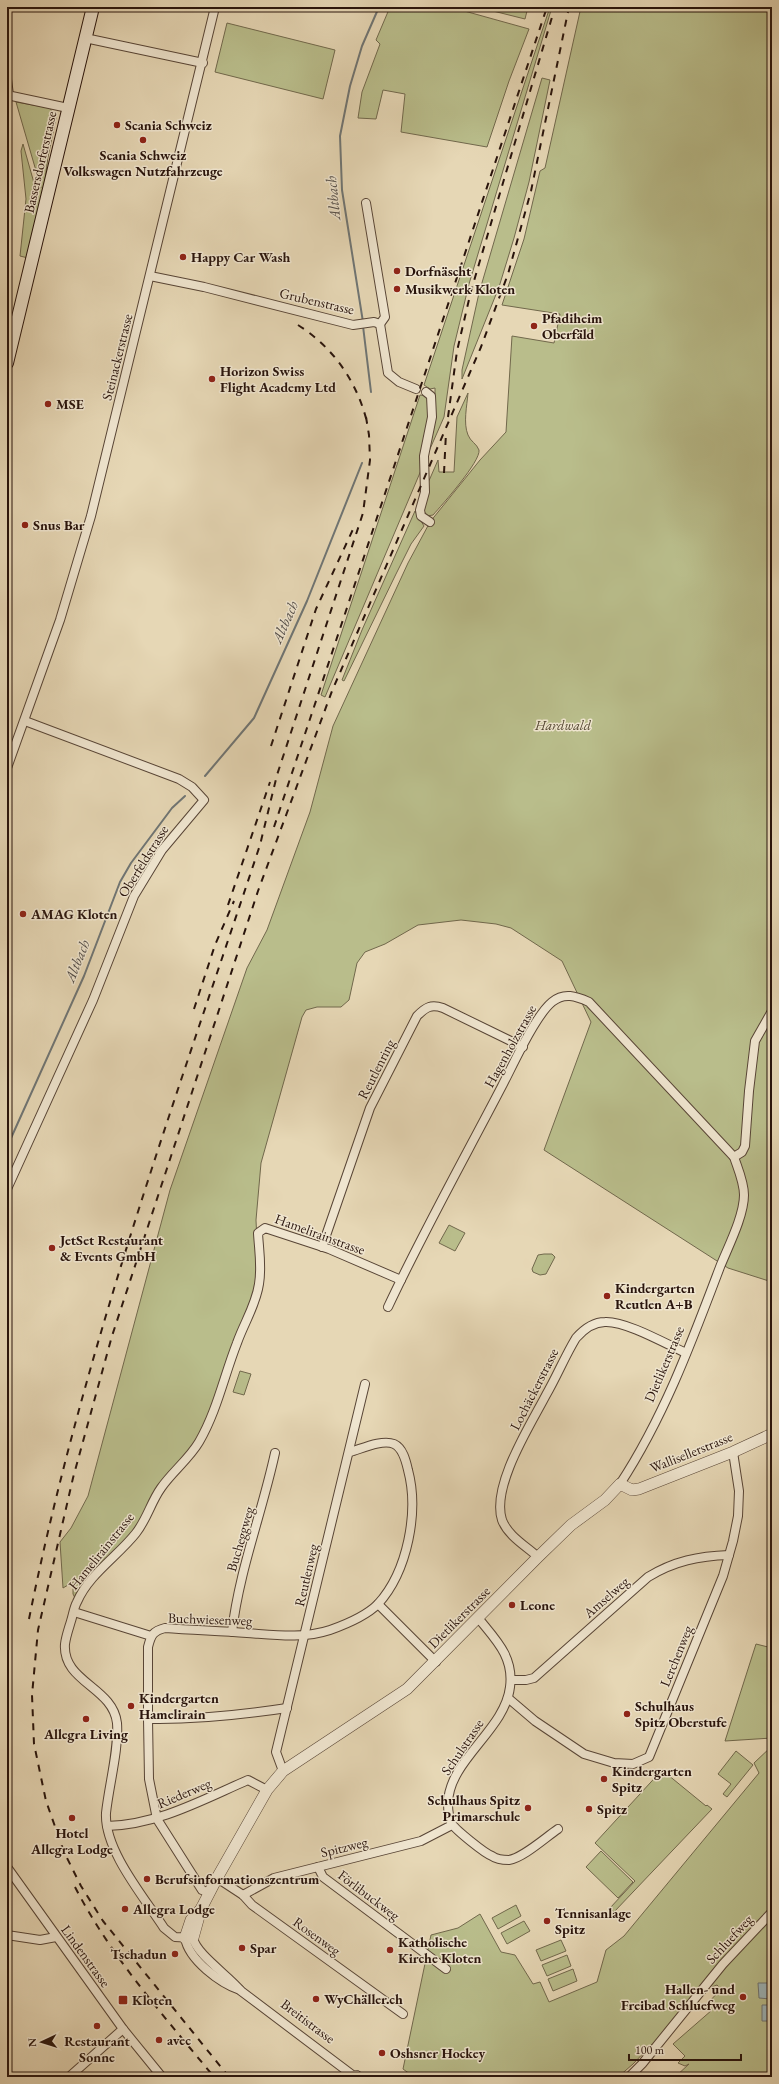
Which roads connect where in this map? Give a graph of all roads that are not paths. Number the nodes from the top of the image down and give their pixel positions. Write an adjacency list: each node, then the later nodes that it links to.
1 (93, 7): 3 (main road, Bassersdorferstrasse)
2 (215, 7): 4 (street, Steinackerstrasse)
3 (85, 38): 4 (street); 7 (main road, Bassersdorferstrasse)
4 (203, 63): 9 (street, Steinackerstrasse)
5 (7, 79): 6 (street)
6 (8, 95): 7 (street)
7 (68, 108): 11 (main road, Bassersdorferstrasse)
8 (366, 204): 10 (street)
9 (150, 276): 10 (street, Grubenstrasse); 15 (street, Steinackerstrasse)
10 (380, 324): 12 (street)
11 (7, 363)
12 (416, 389)
13 (426, 392): 14 (street)
14 (430, 522)
15 (25, 721): 16 (street, Steinackerstrasse); 20 (street, Oberfeldstrasse)
16 (7, 768)
17 (772, 1011): 19 (street)
18 (523, 1047): 19 (street, Hagenholzstrasse); 21 (street, Reutlenring); 22 (street, Hagenholzstrasse)
19 (734, 1157): 24 (street, Dietlikerstrasse)
20 (7, 1189)
21 (322, 1247): 22 (street, Hamelirainstrasse); 34 (street, Hamelirainstrasse)
22 (401, 1280): 23 (street, Hagenholzstrasse)
23 (388, 1307)
24 (686, 1353): 30 (street, Dietlikerstrasse); 32 (street, Lochäckerstrasse)
25 (365, 1384): 27 (street, Reutlenweg)
26 (772, 1434): 28 (street, Wallisellerstrasse)
27 (350, 1452): 33 (street); 38 (street, Reutlenweg)
28 (733, 1452): 30 (street, Wallisellerstrasse); 31 (street, Lerchenweg)
29 (275, 1453): 36 (street, Bucheggweg)
30 (620, 1484): 32 (street, Dietlikerstrasse)
31 (729, 1555): 40 (street, Amselweg); 41 (street, Lerchenweg)
32 (538, 1557): 35 (street, Dietlikerstrasse)
33 (378, 1604): 38 (street, Buchwiesenweg); 39 (street, Dietlikerstrasse)
34 (74, 1612): 37 (street); 48 (street, Hamelirainstrasse)
35 (479, 1619): 39 (street, Dietlikerstrasse); 40 (street, Schulstrasse)
36 (232, 1632): 37 (street, Buchwiesenweg); 38 (street, Buchwiesenweg)
37 (151, 1636): 43 (street, Buchwiesenweg)
38 (305, 1636): 42 (street, Reutlenweg)
39 (436, 1662): 44 (street, Dietlikerstrasse)
40 (511, 1680): 41 (street, Schulstrasse)
41 (508, 1698): 47 (street, Schulstrasse)
42 (287, 1708): 43 (street); 44 (street, Reutlenweg)
43 (148, 1719): 46 (street, Buchwiesenweg)
44 (283, 1771): 45 (street, Dietlikerstrasse)
45 (267, 1790): 46 (street, Riederweg); 52 (street, Dietlikerstrasse)
46 (157, 1819): 48 (street, Riederweg); 53 (street, Buchwiesenweg)
47 (452, 1825): 49 (street); 51 (street, Spitzweg)
48 (107, 1826): 58 (street, Hamelirainstrasse)
49 (558, 1829)
50 (7, 1867): 57 (street, Lindenstrasse)
51 (318, 1867): 54 (street, Spitzweg); 59 (street, Förlibuckweg)
52 (217, 1878): 53 (street, Dietlikerstrasse); 54 (street, Rosenweg)
53 (209, 1893): 58 (street, Dietlikerstrasse)
54 (243, 1895): 60 (street, Rosenweg)
55 (772, 1912): 65 (street, Schluefweg)
56 (7, 1935): 57 (street)
57 (56, 1936): 61 (street, Lindenstrasse)
58 (189, 1938): 64 (street, Breitistrasse)
59 (446, 1969)
60 (403, 2014)
61 (123, 2029): 62 (street); 63 (street, Lindenstrasse)
62 (69, 2077)
63 (162, 2077)
64 (355, 2077)
65 (630, 2077)

